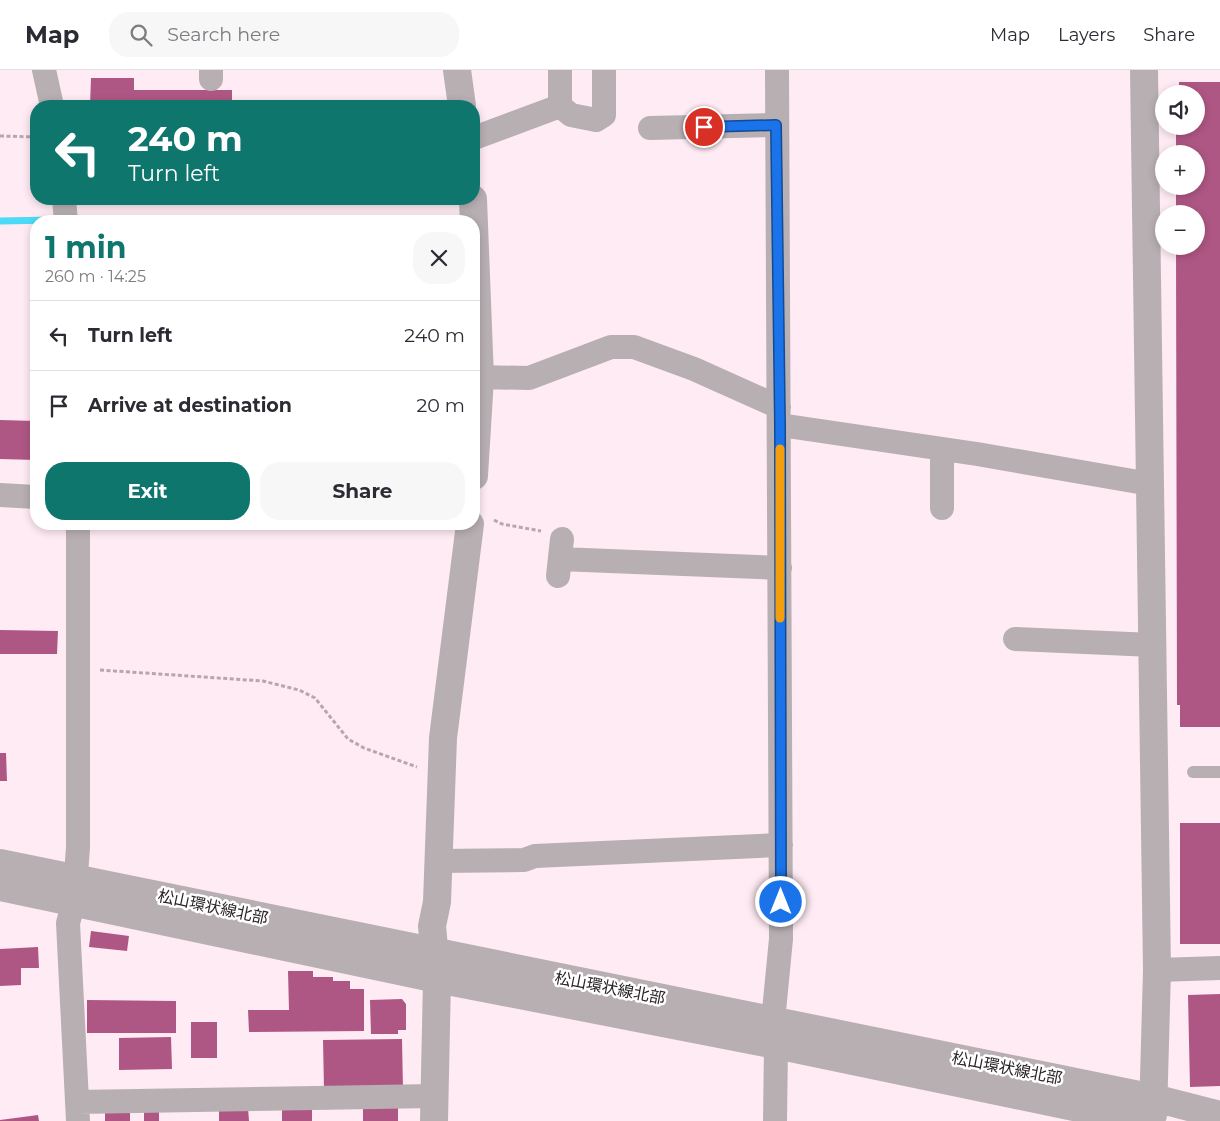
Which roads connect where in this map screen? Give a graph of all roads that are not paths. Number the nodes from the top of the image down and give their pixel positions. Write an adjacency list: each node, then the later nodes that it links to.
1 (44, 70): 7 (street)
2 (457, 70): 8 (street)
3 (560, 70): 9 (street)
4 (604, 70): 9 (street)
5 (777, 70): 10 (street)
6 (1144, 70): 16 (street)
7 (51, 100)
8 (461, 100)
9 (560, 106): 12 (street)
10 (776, 125): 11 (street); 14 (street)
11 (650, 128)
12 (480, 136)
13 (480, 377): 14 (street)
14 (779, 416): 15 (street); 23 (street)
15 (942, 449): 16 (street); 19 (street)
16 (1150, 484): 25 (street)
17 (0, 495): 18 (street)
18 (30, 497)
19 (942, 508)
20 (78, 530): 32 (street)
21 (477, 530): 29 (street)
22 (558, 552): 23 (street)
23 (780, 568): 28 (street)
24 (1015, 639): 25 (street)
25 (1153, 645): 35 (street)
26 (1193, 772): 27 (lane)
27 (1220, 772)
28 (781, 845): 29 (street); 36 (street)
29 (438, 861): 33 (street)
30 (0, 863): 32 (street, 松山環状線北部)
31 (0, 887): 32 (street, 松山環状線北部)
32 (75, 890): 33 (street, 松山環状線北部); 38 (street)
33 (436, 966): 36 (street, 松山環状線北部); 37 (street)
34 (1220, 968): 35 (street)
35 (1157, 970): 39 (street)
36 (774, 1033): 39 (street, 松山環状線北部); 41 (street)
37 (434, 1108): 38 (street)
38 (78, 1112)
39 (1150, 1113): 40 (street, 松山環状線北部)
40 (1220, 1115)
41 (775, 1121)

